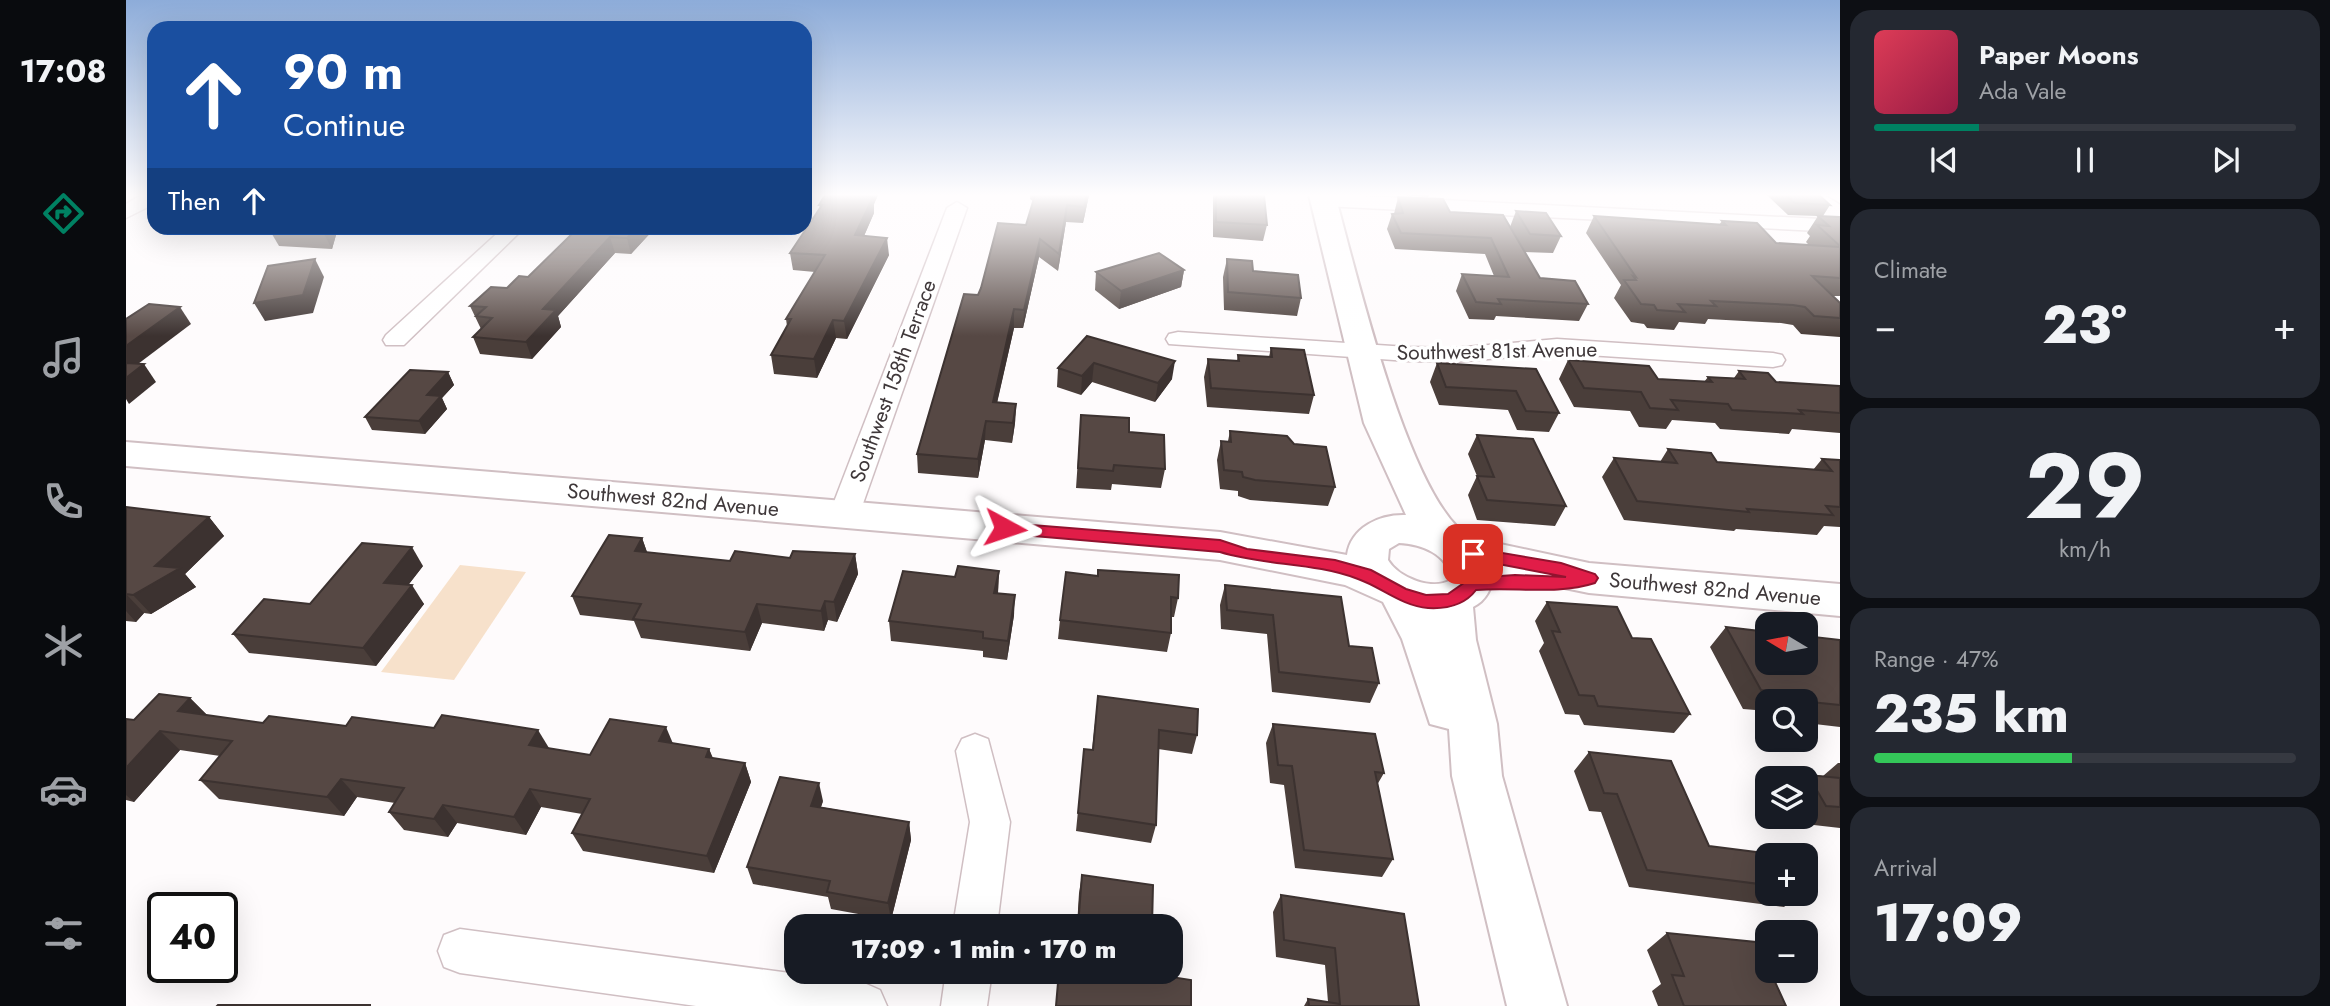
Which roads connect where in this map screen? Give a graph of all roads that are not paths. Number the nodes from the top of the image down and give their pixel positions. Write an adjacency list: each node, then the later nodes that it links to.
1 (499, 242): 5 (street)
2 (945, 242): 10 (street, Southwest 158th Terrace)
3 (1334, 242): 6 (street)
4 (1178, 339): 6 (street, Southwest 81st Avenue)
5 (394, 340)
6 (1362, 351): 7 (street, Southwest 81st Avenue); 8 (street)
7 (1773, 360)
8 (1382, 423): 11 (street); 13 (street)
9 (126, 454): 10 (street, Southwest 82nd Avenue)
10 (844, 515): 12 (street, Southwest 82nd Avenue)
11 (1376, 538): 12 (street, Southwest 82nd Avenue); 13 (street, Southwest 82nd Avenue); 14 (street)
12 (1220, 546): 14 (street, Southwest 82nd Avenue)
13 (1454, 568): 14 (street, Southwest 82nd Avenue); 15 (street, Southwest 82nd Avenue); 17 (street)
14 (1393, 589): 17 (street)
15 (1840, 600)
16 (975, 751): 18 (street)
17 (1477, 776): 23 (street)
18 (977, 914)
19 (460, 951): 21 (street)
20 (967, 984): 22 (street)
21 (864, 1006)
22 (964, 1006)
23 (1536, 1006)

